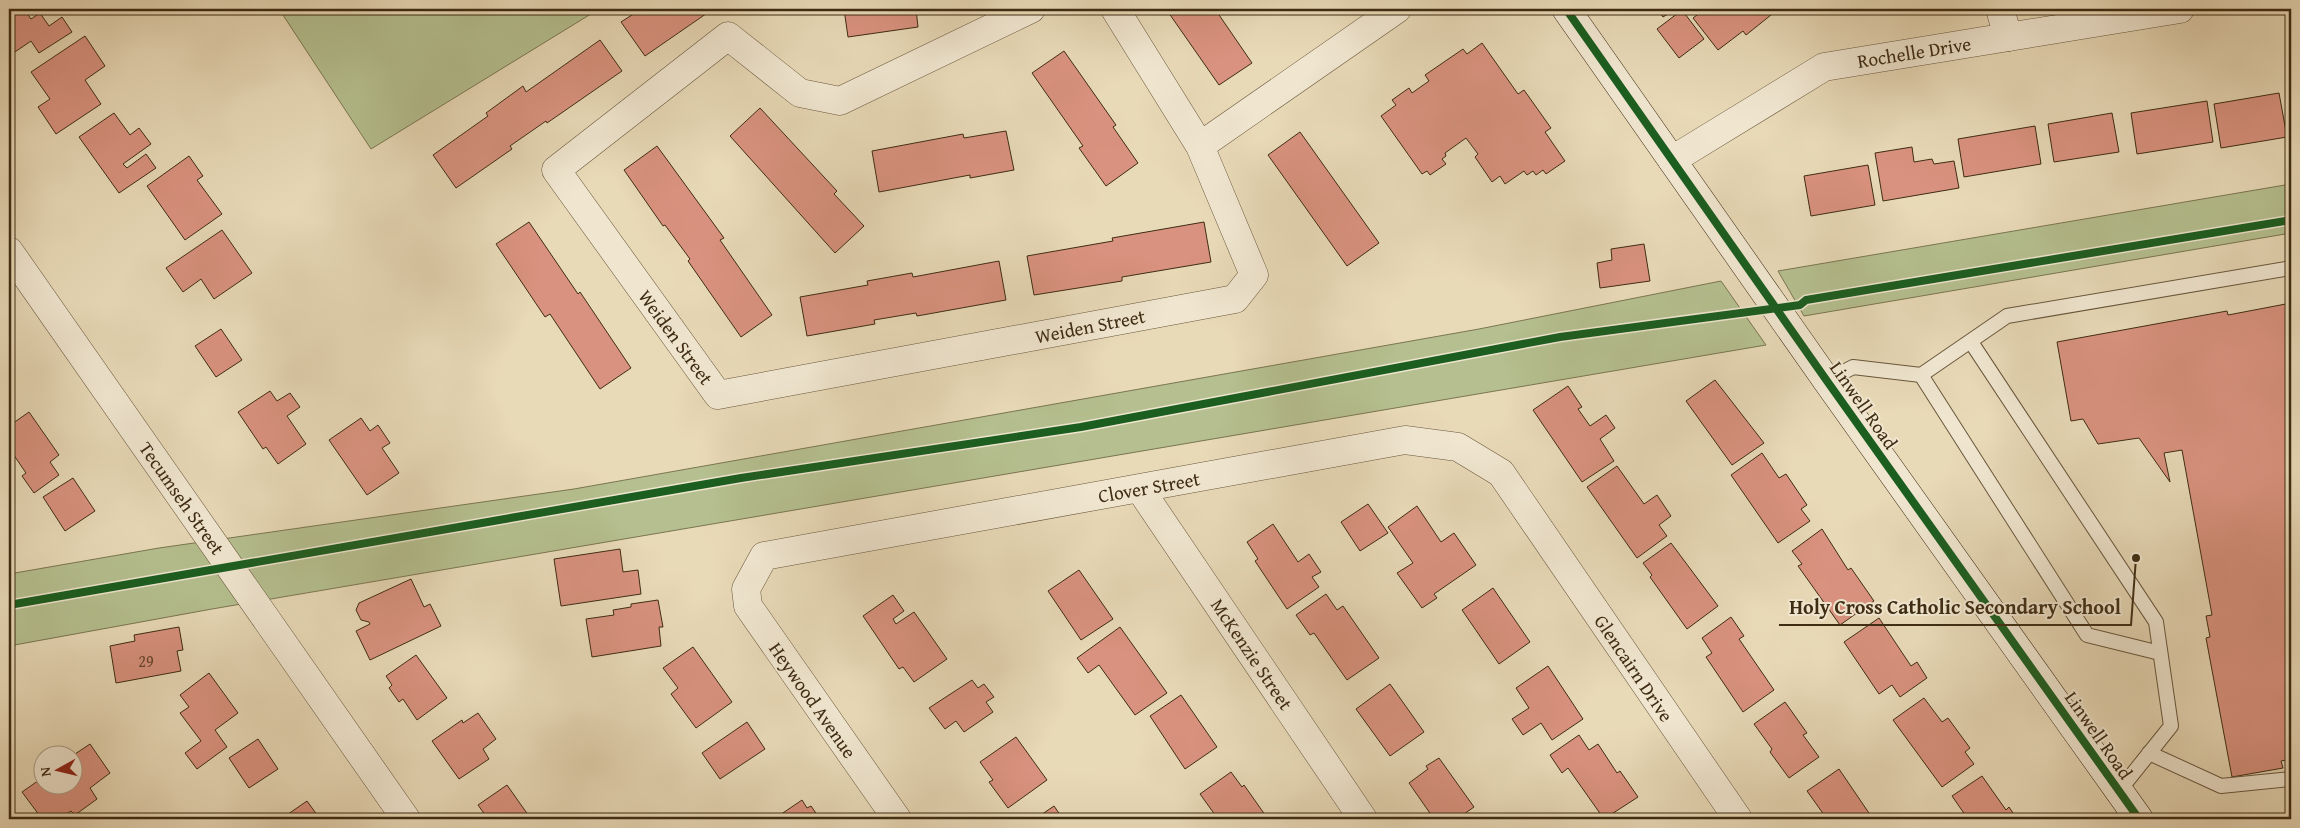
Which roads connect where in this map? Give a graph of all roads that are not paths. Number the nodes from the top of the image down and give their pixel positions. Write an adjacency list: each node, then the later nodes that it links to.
1 (1031, 9): 8 (street, Weiden Street)
2 (1116, 9): 8 (street, Weiden Street)
3 (1397, 9): 8 (street)
4 (1566, 9): 9 (street, Linwell Road)
5 (2000, 9): 7 (street)
6 (2180, 9): 7 (street, Rochelle Drive)
7 (2008, 37): 9 (street, Rochelle Drive)
8 (1200, 146)
9 (1672, 160): 14 (street, Linwell Road)
10 (9, 251): 22 (street, Tecumseh Street)
11 (2291, 268): 12 (lane)
12 (1971, 342): 13 (lane); 18 (lane)
13 (1921, 375): 14 (lane); 18 (lane)
14 (1827, 381): 21 (street, Linwell Road)
15 (1140, 489): 16 (street, Clover Street); 17 (street, Clover Street); 24 (street, McKenzie Street)
16 (1530, 516): 25 (street, Glencairn Drive)
17 (752, 577): 23 (street, Heywood Avenue)
18 (2160, 653): 19 (lane)
19 (2149, 753): 20 (lane); 21 (lane)
20 (2291, 779)
21 (2119, 791): 26 (street, Linwell Road)
22 (406, 819)
23 (897, 819)
24 (1364, 819)
25 (1738, 819)
26 (2139, 819)

